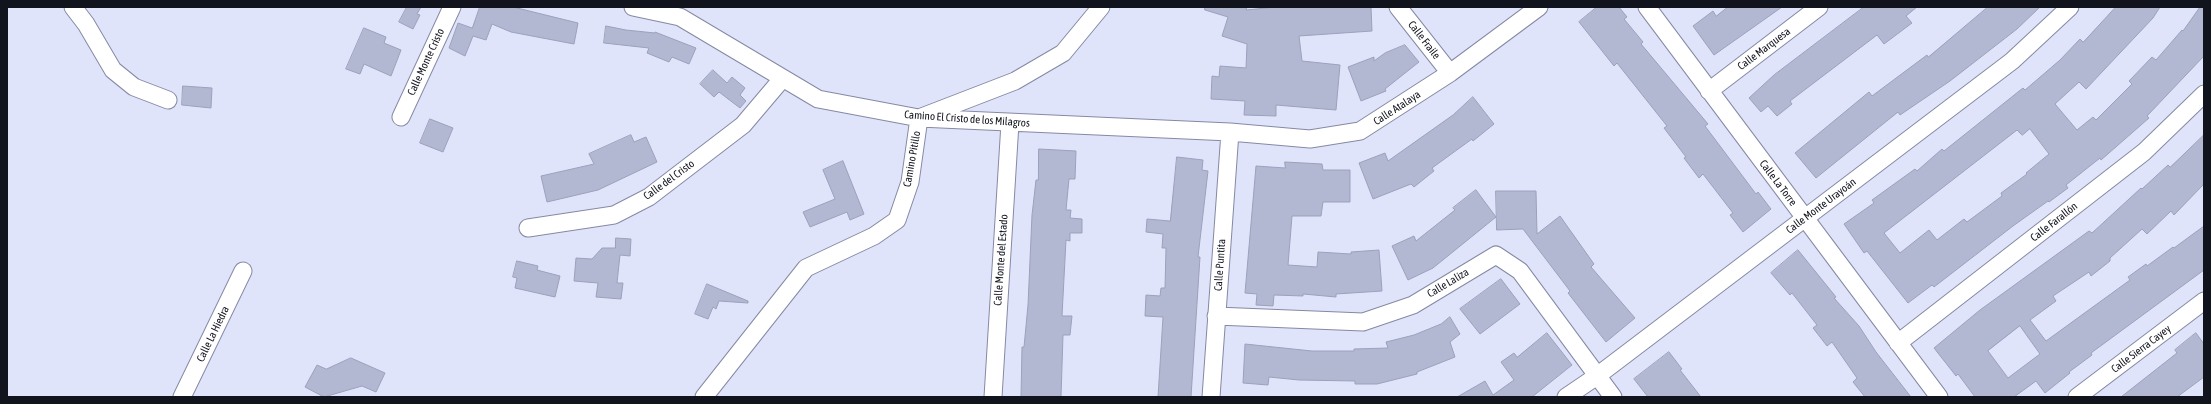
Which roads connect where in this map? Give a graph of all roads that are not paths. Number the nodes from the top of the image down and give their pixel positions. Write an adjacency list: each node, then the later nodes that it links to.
1 (73, 7): 14 (street)
2 (452, 7): 15 (street, Calle Monte Cristo)
3 (633, 7): 11 (street, Camino El Cristo de los Milagros)
4 (1101, 7): 16 (street, Camino Pitillo)
5 (1398, 7): 10 (street, Calle Fraile)
6 (1539, 7): 10 (street, Calle Atalaya)
7 (1647, 7): 12 (street, Calle La Torre)
8 (1819, 7): 12 (street, Calle Marquesa)
9 (2070, 7): 19 (street, Calle Monte Urayoán)
10 (1450, 73): 18 (street, Calle Atalaya)
11 (782, 79): 16 (street, Camino El Cristo de los Milagros); 20 (street, Calle del Cristo)
12 (1709, 91): 19 (street, Calle La Torre)
13 (2204, 94): 24 (street, Calle Farallón)
14 (168, 100)
15 (401, 117)
16 (919, 118): 17 (street, Camino El Cristo de los Milagros); 27 (street, Camino Pitillo)
17 (1010, 123): 18 (street, Camino El Cristo de los Milagros); 28 (street, Calle Monte del Estado)
18 (1230, 132): 23 (street, Calle Puntita)
19 (1805, 218): 24 (street, Calle La Torre); 25 (street, Calle Monte Urayoán)
20 (528, 228)
21 (243, 271): 26 (street, Calle La Hiedra)
22 (2204, 301): 33 (street, Calle Sierra Cayey)
23 (1216, 316): 25 (street, Calle Laliza); 29 (street, Calle Puntita)
24 (1898, 343): 32 (street, Calle La Torre)
25 (1597, 376): 30 (street, Calle Monte Urayoán); 31 (street, Calle Laliza)
26 (182, 397)
27 (704, 397)
28 (992, 397)
29 (1211, 397)
30 (1566, 397)
31 (1613, 397)
32 (1939, 397)
33 (2077, 397)

